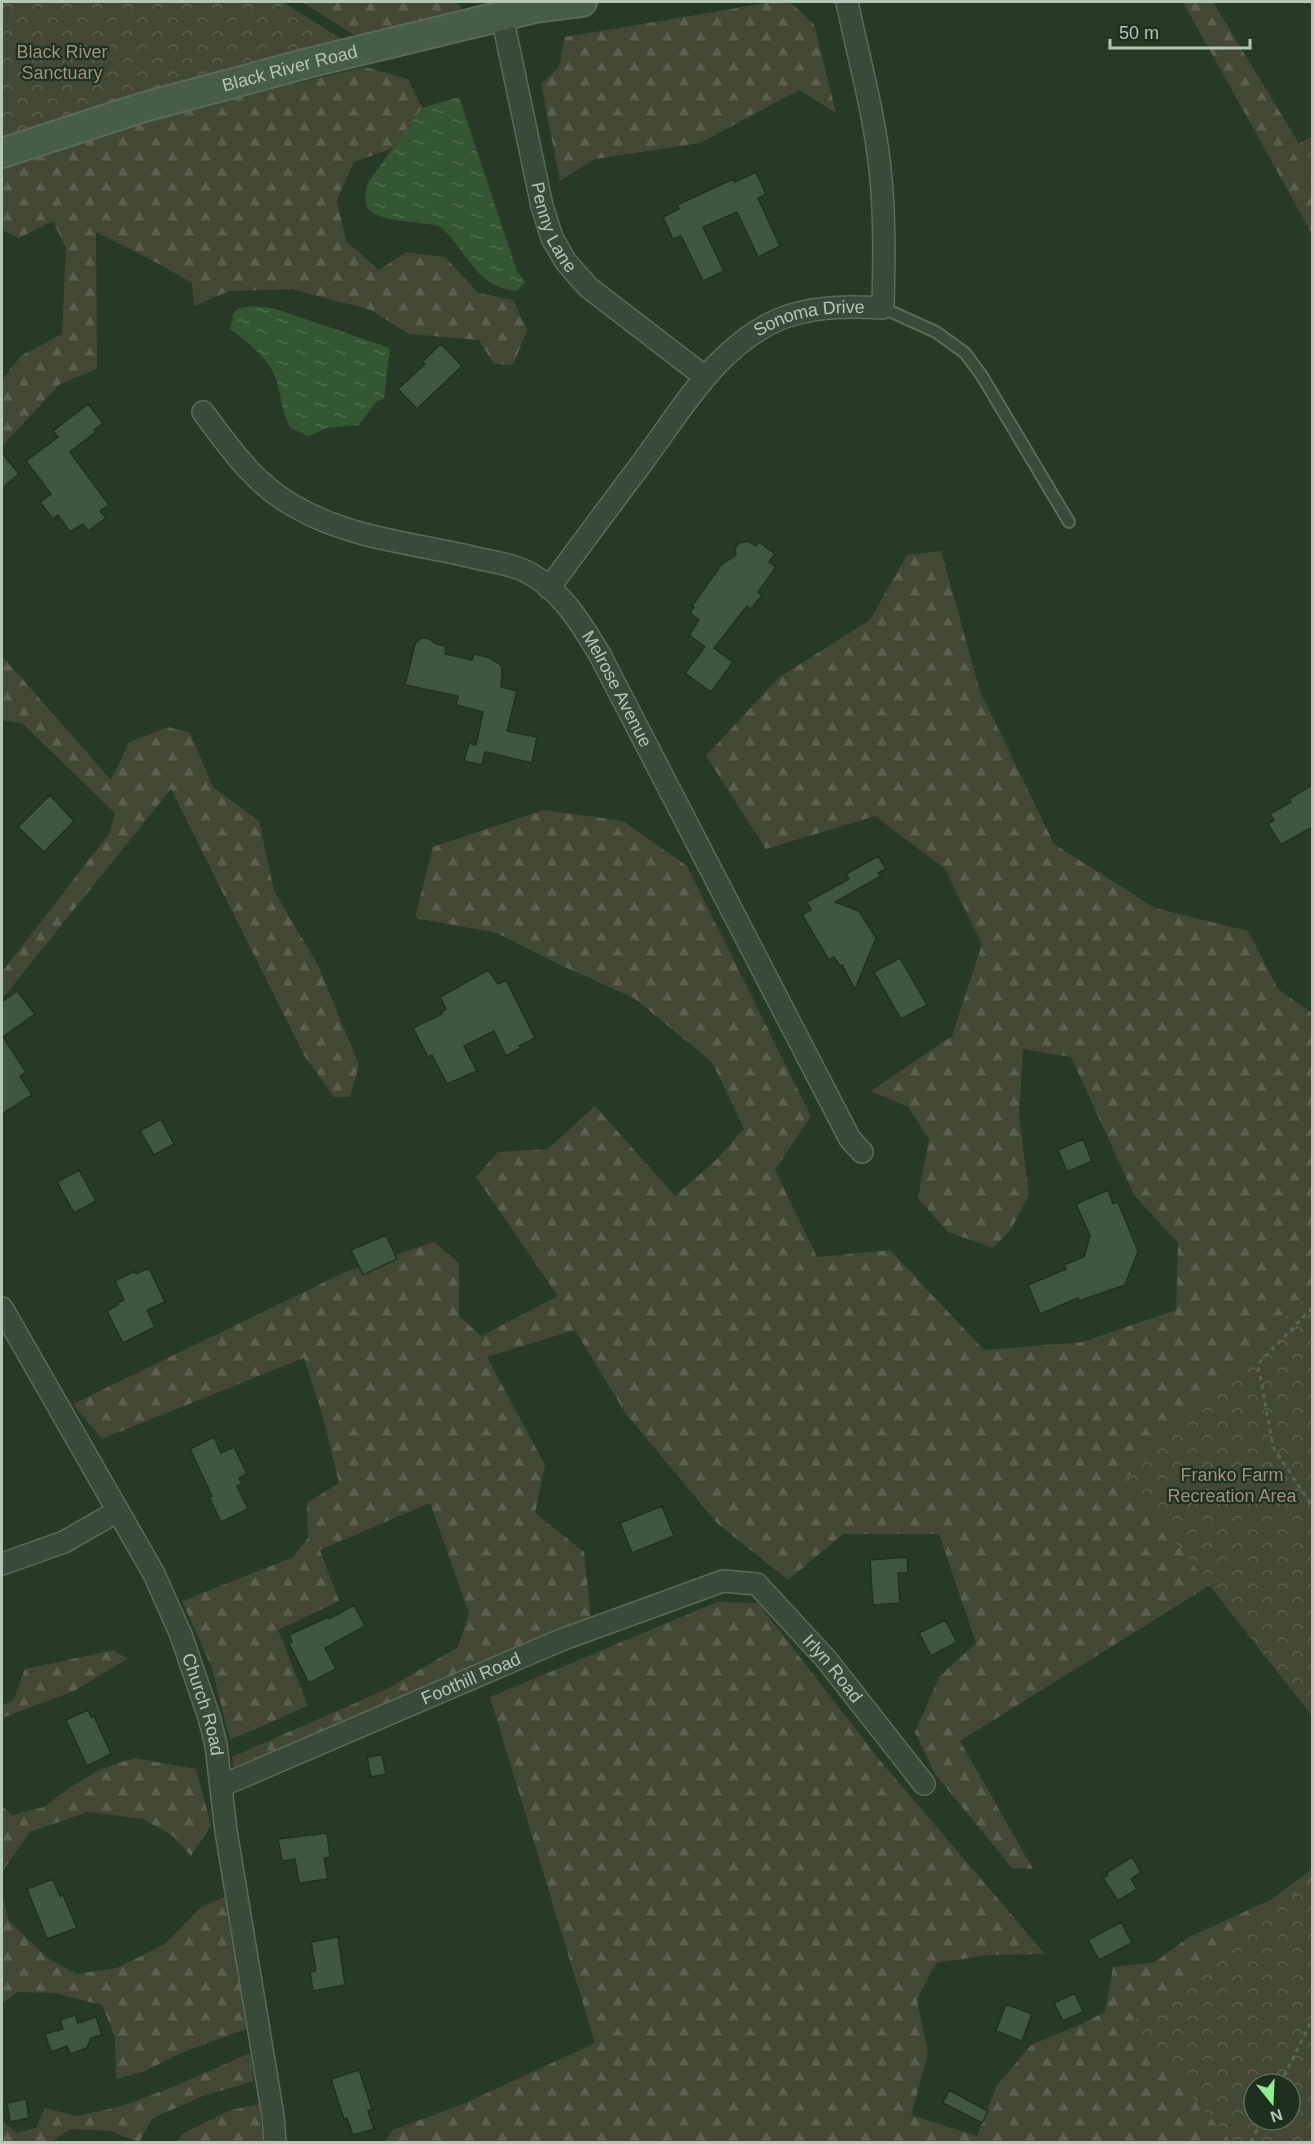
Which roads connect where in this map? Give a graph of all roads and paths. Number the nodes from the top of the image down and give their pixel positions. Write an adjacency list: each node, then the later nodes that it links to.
1 (582, 2): 3 (street, Black River Road)
2 (847, 2): 5 (street, Sonoma Drive)
3 (502, 16): 4 (street, Black River Road); 6 (street, Penny Lane)
4 (2, 153)
5 (883, 308): 6 (street, Sonoma Drive); 8 (lane)
6 (705, 377): 9 (street, Sonoma Drive)
7 (203, 412): 9 (street, Melrose Avenue)
8 (1069, 522)
9 (549, 588): 10 (street, Melrose Avenue)
10 (862, 1152)
11 (2, 1308): 14 (street, Church Road)
12 (1312, 1310): 13 (path)
13 (1312, 1506)
14 (118, 1511): 15 (street); 18 (street, Church Road)
15 (2, 1564)
16 (723, 1581): 17 (street, Irlyn Road); 18 (street, Foothill Road)
17 (924, 1784)
18 (221, 1786): 21 (street, Church Road)
19 (1312, 2020): 20 (path)
20 (1286, 2072)
21 (275, 2142)

